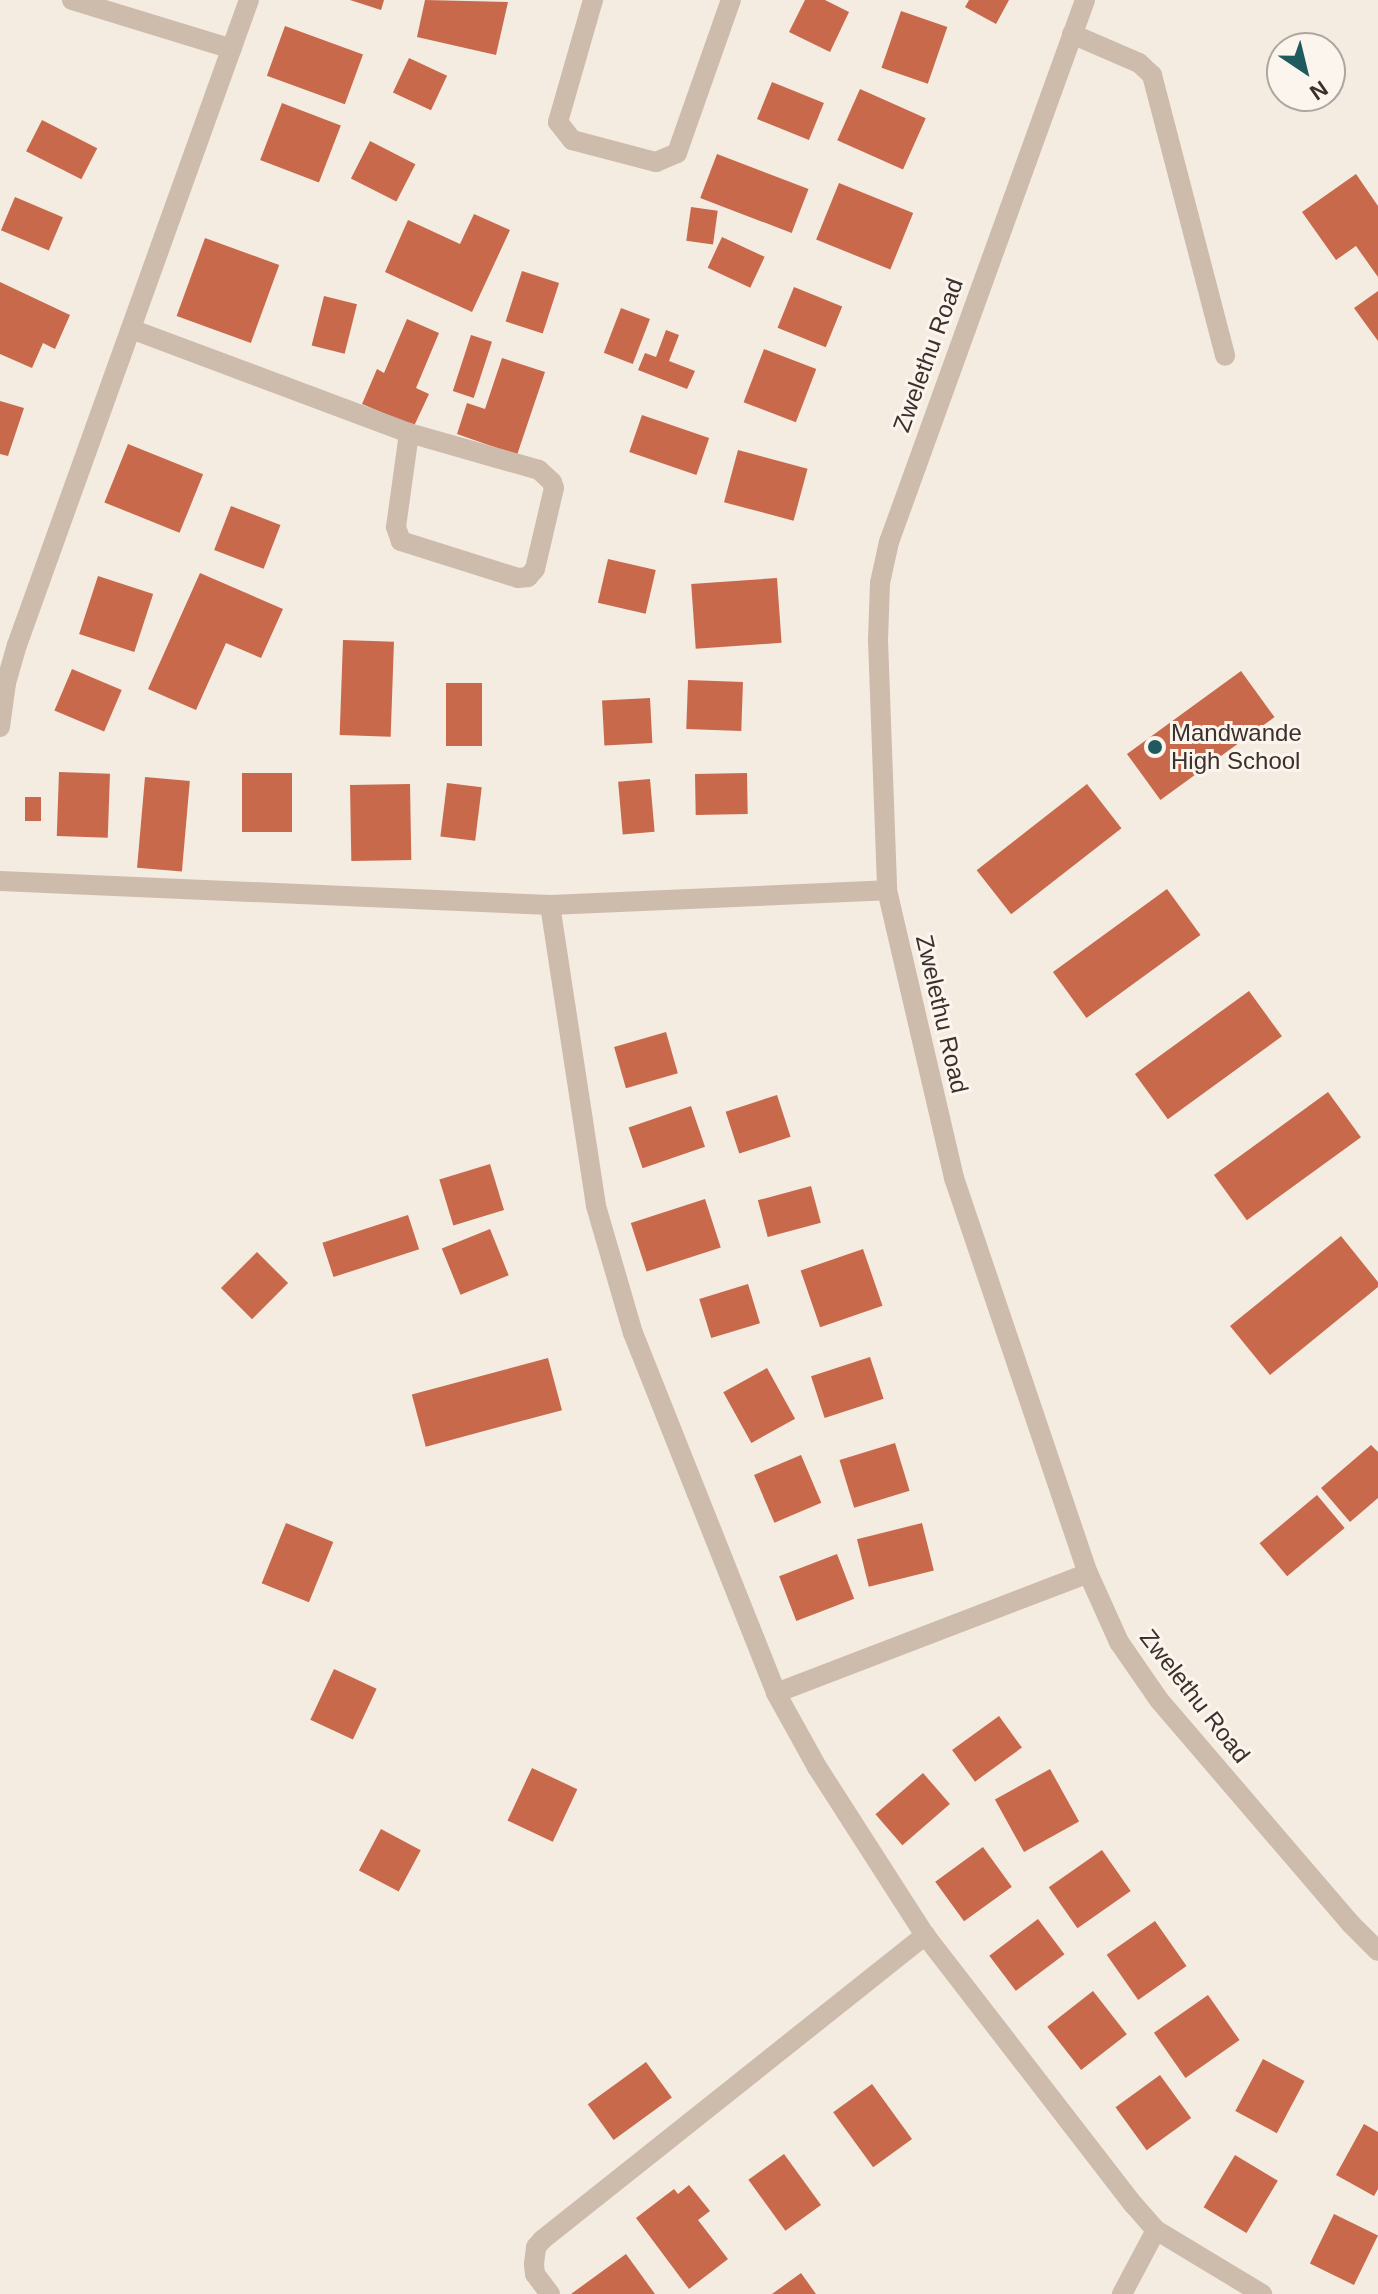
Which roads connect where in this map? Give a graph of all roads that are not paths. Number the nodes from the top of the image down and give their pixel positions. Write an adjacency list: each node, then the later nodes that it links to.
1 (72, 0): 7 (street)
2 (249, 0): 7 (street)
3 (593, 0): 4 (street)
4 (731, 0)
5 (1085, 0): 6 (street, Zwelethu Road)
6 (1072, 34): 9 (street); 13 (street, Zwelethu Road)
7 (232, 49): 8 (street)
8 (131, 329): 10 (street); 11 (street)
9 (1225, 356)
10 (409, 433): 10 (street)
11 (0, 727)
12 (0, 881): 14 (street)
13 (887, 890): 14 (street); 15 (street, Zwelethu Road)
14 (550, 905): 16 (street)
15 (1088, 1573): 16 (street); 18 (street, Zwelethu Road)
16 (776, 1693): 17 (street)
17 (925, 1935): 19 (street); 20 (street)
18 (1378, 1951)
19 (1156, 2230): 21 (street); 22 (street)
20 (550, 2294)
21 (1122, 2294)
22 (1262, 2294)

